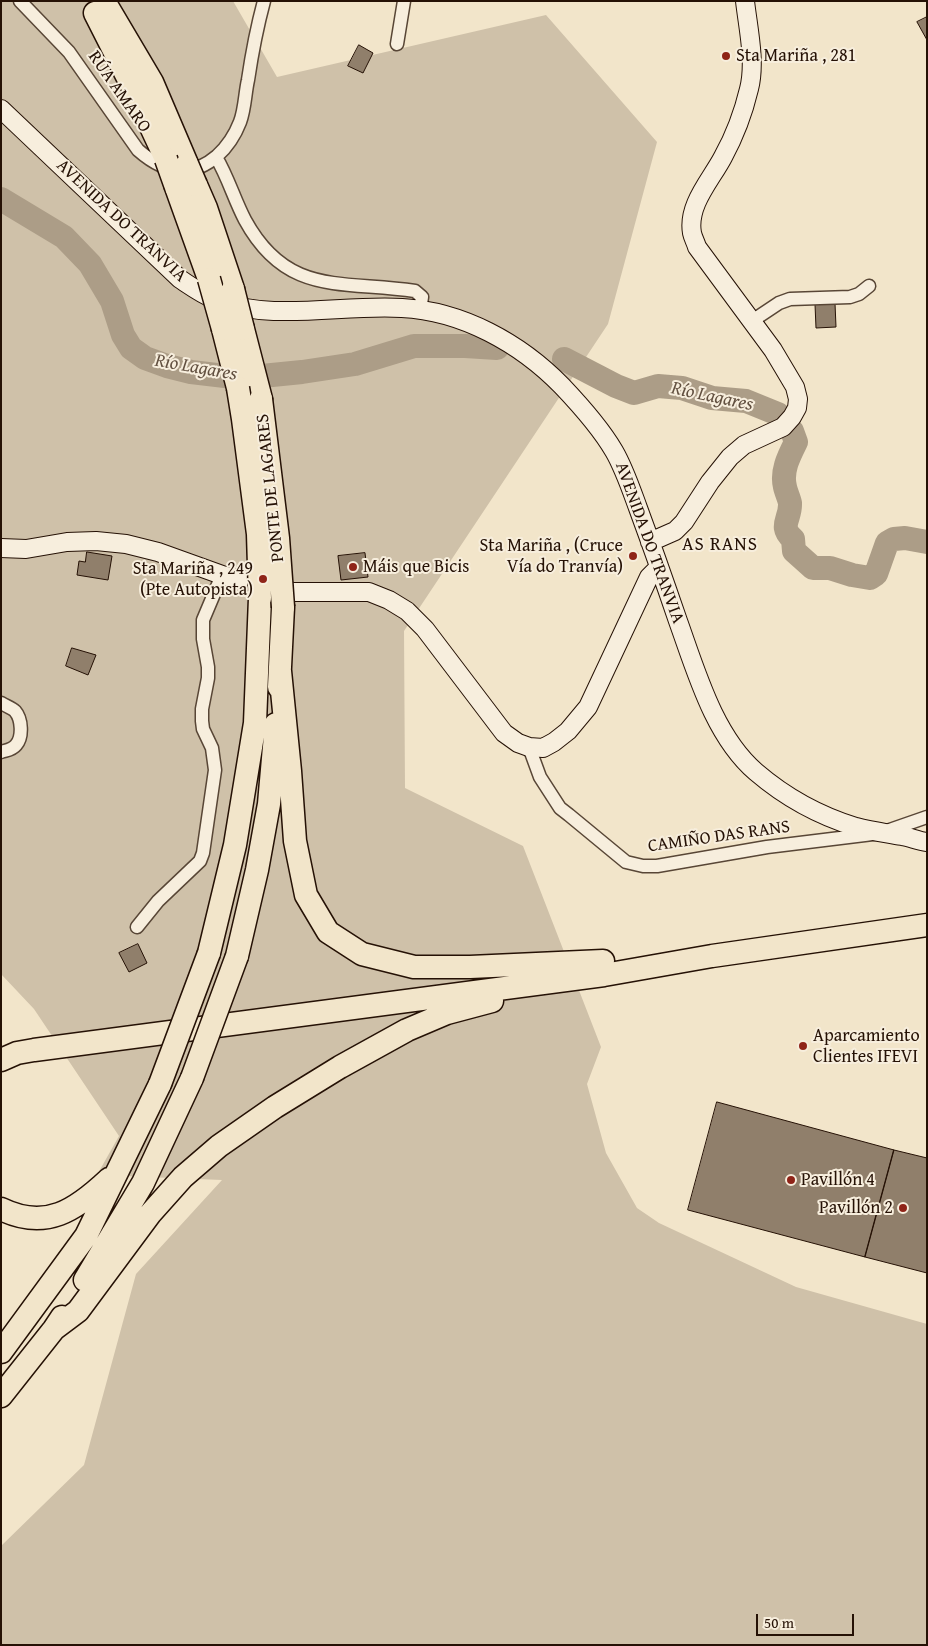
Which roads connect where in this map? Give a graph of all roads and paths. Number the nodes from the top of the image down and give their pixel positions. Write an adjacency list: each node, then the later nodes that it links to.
1 (20, 1): 9 (street, RÚA AMARO)
2 (88, 1): 9 (highway)
3 (104, 1): 9 (highway)
4 (264, 1): 9 (street)
5 (404, 1): 7 (street)
6 (744, 1): 12 (main road)
7 (397, 44)
8 (1, 109): 11 (main road, AVENIDA DO TRANVIA)
9 (191, 169): 11 (street); 17 (highway, PONTE DE LAGARES, bridge); 33 (highway, PONTE DE LAGARES, bridge)
10 (869, 286): 12 (street)
11 (420, 310): 13 (main road, AVENIDA DO TRANVIA)
12 (752, 321): 13 (main road)
13 (650, 542): 15 (main road, AVENIDA DO TRANVIA)
14 (1, 548): 16 (main road)
15 (659, 567): 19 (main road); 23 (main road, AVENIDA DO TRANVIA)
16 (222, 575): 19 (main road); 27 (street)
17 (280, 671): 29 (highway); 35 (highway, bridge)
18 (1, 703): 20 (street)
19 (529, 748): 23 (street, CAMIÑO DAS RANS)
20 (1, 752)
21 (927, 817): 23 (street, CAMIÑO DAS RANS)
22 (927, 832): 24 (main road, AVENIDA DO TRANVIA)
23 (881, 833): 24 (main road, AVENIDA DO TRANVIA)
24 (904, 836): 25 (main road, AVENIDA DO TRANVIA)
25 (927, 842)
26 (927, 925): 28 (highway)
27 (137, 927)
28 (712, 956): 29 (highway); 30 (highway)
29 (555, 964): 31 (highway)
30 (604, 975): 32 (highway); 35 (highway)
31 (1, 1046)
32 (1, 1060)
33 (119, 1170): 34 (highway); 36 (highway, PONTE DE LAGARES)
34 (1, 1210)
35 (54, 1330): 37 (highway)
36 (1, 1352)
37 (1, 1396)

